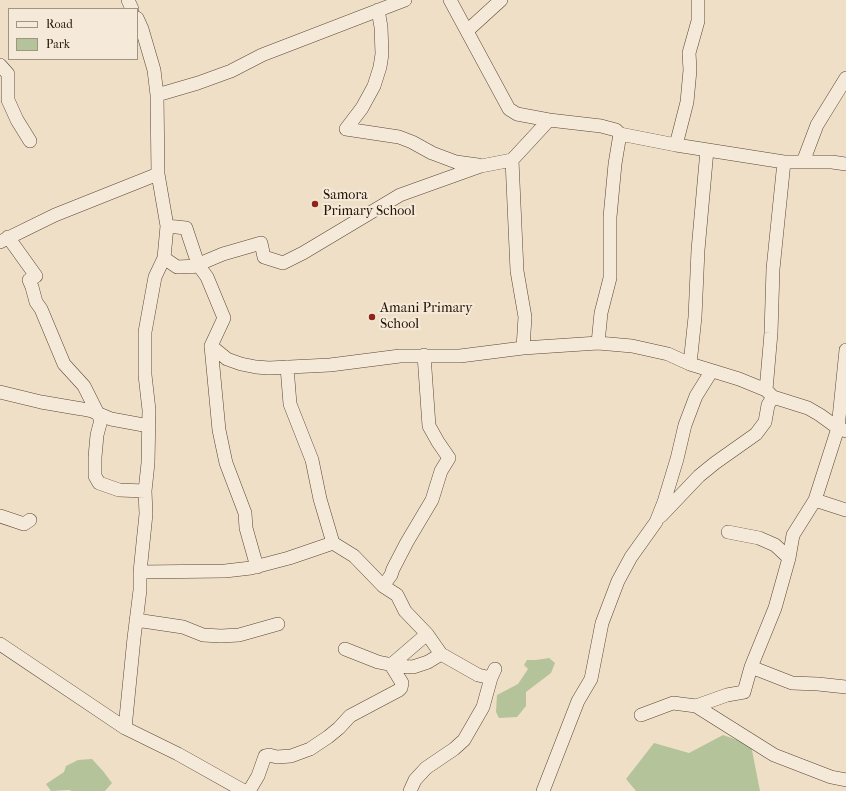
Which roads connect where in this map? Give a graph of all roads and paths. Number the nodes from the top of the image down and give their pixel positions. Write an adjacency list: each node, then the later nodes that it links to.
1 (405, 0): 5 (street)
2 (450, 0): 7 (street)
3 (501, 0): 7 (street)
4 (698, 0): 14 (street)
5 (378, 10): 10 (street); 20 (street)
6 (138, 20): 10 (street)
7 (467, 31): 11 (street)
8 (0, 65): 13 (street)
9 (846, 78): 18 (street)
10 (157, 95): 21 (street)
11 (549, 120): 12 (street); 16 (street)
12 (620, 134): 14 (street); 26 (street)
13 (30, 141)
14 (676, 145): 15 (street)
15 (707, 150): 17 (street); 31 (street)
16 (512, 160): 20 (street); 28 (street)
17 (784, 162): 18 (street); 36 (street)
18 (803, 162): 19 (street)
19 (846, 164)
20 (481, 166): 25 (street)
21 (158, 174): 22 (street); 23 (street)
22 (168, 226): 24 (street); 25 (street)
23 (4, 240): 37 (street)
24 (164, 258): 25 (street); 38 (street)
25 (195, 265): 27 (street)
26 (598, 343): 28 (street); 31 (street)
27 (211, 346): 32 (street); 51 (street)
28 (523, 348): 30 (street)
29 (846, 350): 34 (street)
30 (424, 355): 32 (street); 53 (street)
31 (690, 364): 33 (street)
32 (287, 367): 48 (street)
33 (711, 372): 36 (street); 45 (street)
34 (845, 374): 39 (street)
35 (0, 392): 37 (street)
36 (770, 394): 39 (street); 45 (street)
37 (98, 414): 38 (street); 40 (street)
38 (149, 426): 40 (street)
39 (842, 430): 41 (street)
40 (145, 491): 52 (street)
41 (815, 500): 42 (street); 47 (street)
42 (846, 510)
43 (0, 516): 44 (street)
44 (30, 520)
45 (656, 522): 70 (street)
46 (728, 532): 49 (street)
47 (793, 535): 49 (street); 50 (street)
48 (333, 543): 51 (street); 53 (street)
49 (775, 545): 50 (street)
50 (789, 558): 61 (street)
51 (257, 567): 52 (street)
52 (140, 572): 54 (street)
53 (383, 586): 56 (street)
54 (136, 620): 55 (street); 65 (street)
55 (278, 624)
56 (427, 634): 59 (street); 60 (street)
57 (0, 644): 65 (street)
58 (345, 649): 60 (street)
59 (441, 654): 60 (street); 69 (street)
60 (391, 665): 68 (street)
61 (751, 668): 62 (street); 63 (street)
62 (845, 685)
63 (696, 706): 64 (street); 66 (street)
64 (641, 715)
65 (125, 728): 67 (street)
66 (846, 780)
67 (244, 791)
68 (249, 791)
69 (410, 791)
70 (543, 791)

